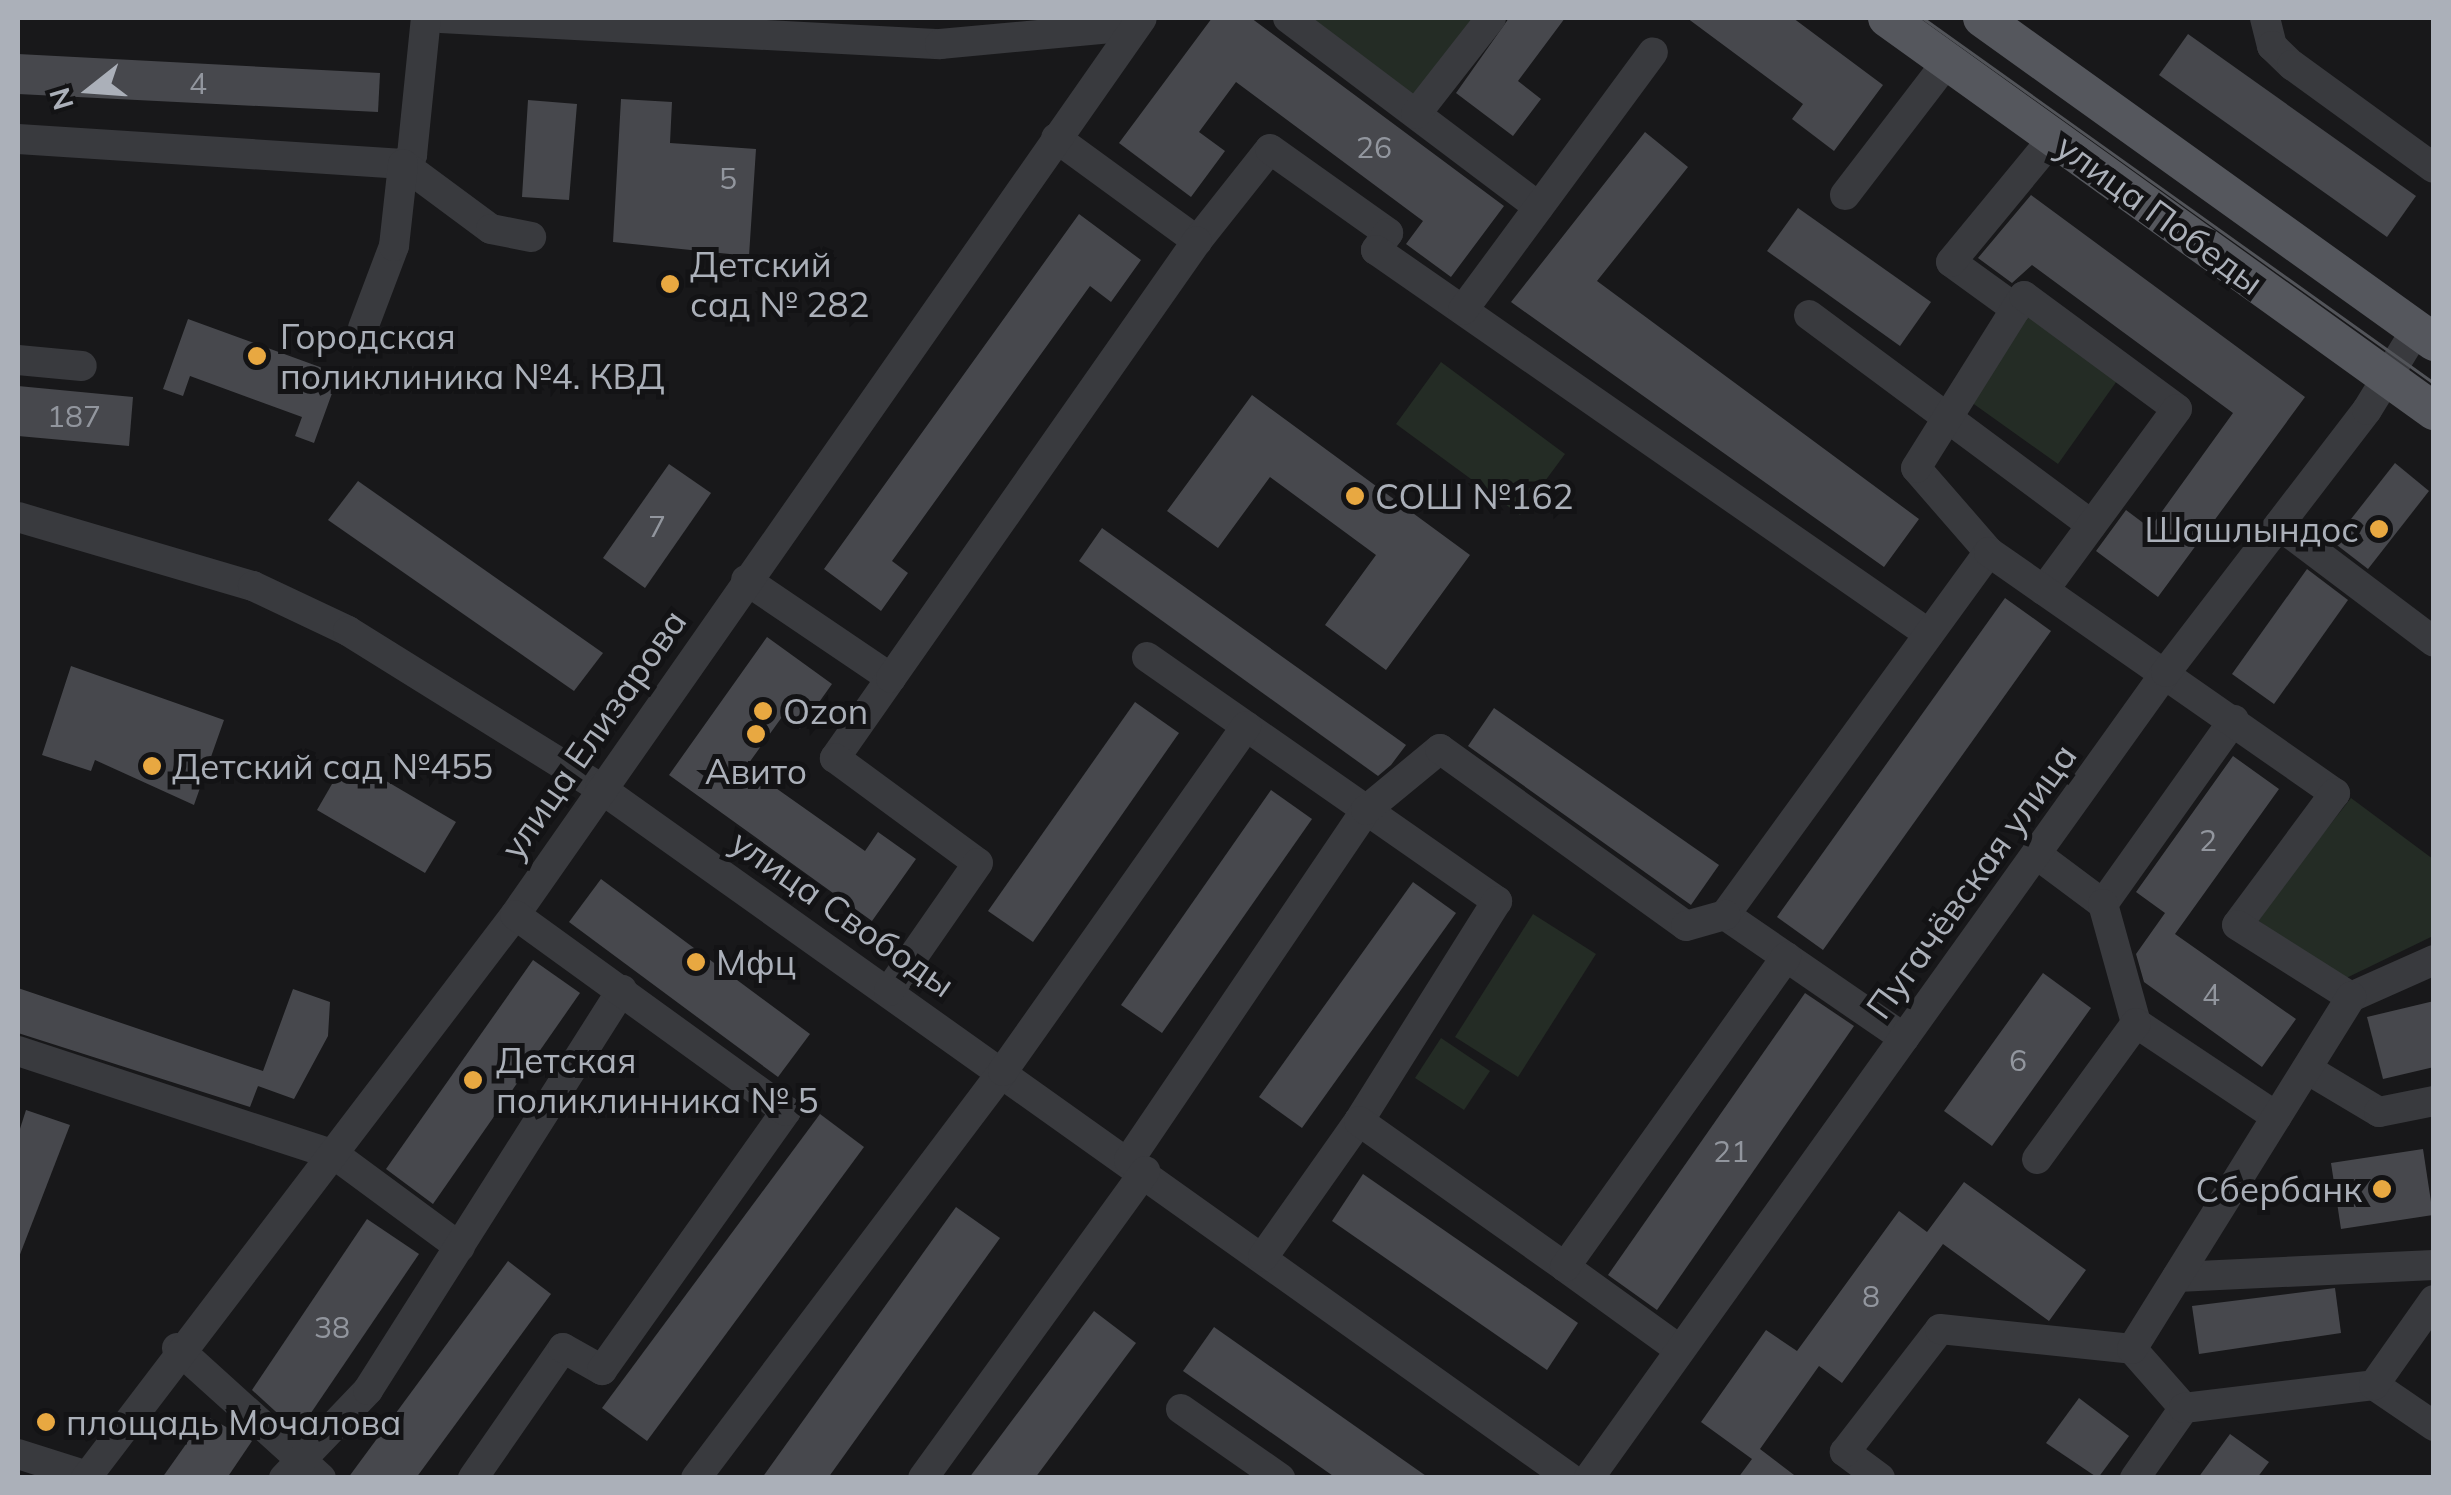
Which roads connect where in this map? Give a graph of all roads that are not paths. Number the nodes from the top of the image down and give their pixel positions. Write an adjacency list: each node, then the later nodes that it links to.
1 (426, 18): 15 (street)
2 (441, 18): 8 (street)
3 (1288, 18): 11 (street)
4 (1492, 18): 11 (street)
5 (1887, 18): 10 (main road, улица Победы)
6 (1982, 18): 25 (main road, улица Победы)
7 (2264, 18): 16 (street)
8 (1138, 22): 12 (street, улица Елизарова)
9 (1652, 52): 18 (street)
10 (1948, 61): 13 (main road, улица Победы); 17 (street)
11 (1416, 114): 18 (street)
12 (1056, 138): 20 (street); 35 (street, улица Елизарова)
13 (2054, 138): 21 (street); 28 (main road, улица Победы)
14 (18, 139): 15 (street)
15 (404, 164): 19 (street); 24 (street)
16 (2434, 168)
17 (1845, 195)
18 (1539, 207): 22 (street)
19 (531, 237)
20 (1197, 241): 22 (street); 41 (street)
21 (2016, 309): 30 (street); 32 (street)
22 (1463, 310): 37 (street)
23 (1809, 315): 30 (street)
24 (363, 328)
25 (2425, 336): 28 (street, Пугачёвская улица)
26 (18, 360): 27 (street)
27 (82, 366)
28 (2386, 377): 29 (main road, улица Победы); 33 (street, Пугачёвская улица)
29 (2434, 411)
30 (1946, 420): 32 (street); 34 (street)
31 (18, 517): 44 (street, улица Свободы)
32 (2092, 525): 36 (street)
33 (2280, 525): 38 (street); 40 (street, Пугачёвская улица)
34 (1989, 552): 36 (street); 37 (street)
35 (746, 580): 41 (street); 44 (street, улица Елизарова)
36 (2044, 590): 40 (street)
37 (1929, 634): 49 (street)
38 (2434, 642)
39 (1147, 657): 43 (street)
40 (2166, 672): 42 (street); 46 (street, Пугачёвская улица)
41 (892, 678): 53 (street)
42 (2234, 720): 47 (street); 54 (street)
43 (1246, 726): 45 (street); 59 (street)
44 (600, 788): 48 (street, улица Елизарова); 53 (street, улица Свободы)
45 (1366, 810): 49 (street); 62 (street); 65 (street)
46 (2036, 854): 47 (street); 56 (street, Пугачёвская улица)
47 (2103, 904): 55 (street)
48 (515, 915): 52 (street); 63 (street, улица Елизарова)
49 (1725, 915): 50 (street)
50 (1786, 957): 56 (street); 69 (street)
51 (2434, 960): 54 (street)
52 (622, 990): 66 (street); 82 (street)
53 (889, 991): 59 (street, улица Свободы)
54 (2352, 997): 58 (street)
55 (2136, 1023): 61 (street); 64 (street)
56 (1904, 1038): 74 (street, Пугачёвская улица)
57 (18, 1051): 63 (street)
58 (2307, 1069): 60 (street); 61 (street)
59 (1003, 1071): 65 (street, улица Свободы); 83 (street)
60 (2434, 1102)
61 (2276, 1117): 70 (street)
62 (1358, 1120): 67 (street); 69 (street)
63 (335, 1155): 66 (street); 72 (street, улица Елизарова)
64 (2037, 1159)
65 (1137, 1165): 67 (street, улица Свободы); 84 (street)
66 (460, 1247): 80 (street)
67 (1263, 1256): 86 (street, улица Свободы)
68 (2434, 1265): 70 (street)
69 (1565, 1266): 74 (street)
70 (2177, 1277): 73 (street)
71 (2434, 1300): 75 (street)
72 (177, 1348): 80 (street); 81 (street, улица Елизарова)
73 (2132, 1349): 76 (street); 88 (street)
74 (1680, 1350): 87 (street, Пугачёвская улица)
75 (2374, 1386): 76 (street); 78 (street)
76 (2184, 1408): 89 (street)
77 (1180, 1409): 85 (street)
78 (2434, 1426)
79 (18, 1454): 81 (street)
80 (301, 1471)
81 (86, 1476)
82 (472, 1478)
83 (696, 1478)
84 (923, 1478)
85 (1280, 1478)
86 (1570, 1478)
87 (1589, 1478)
88 (1880, 1478)
89 (2135, 1478)

